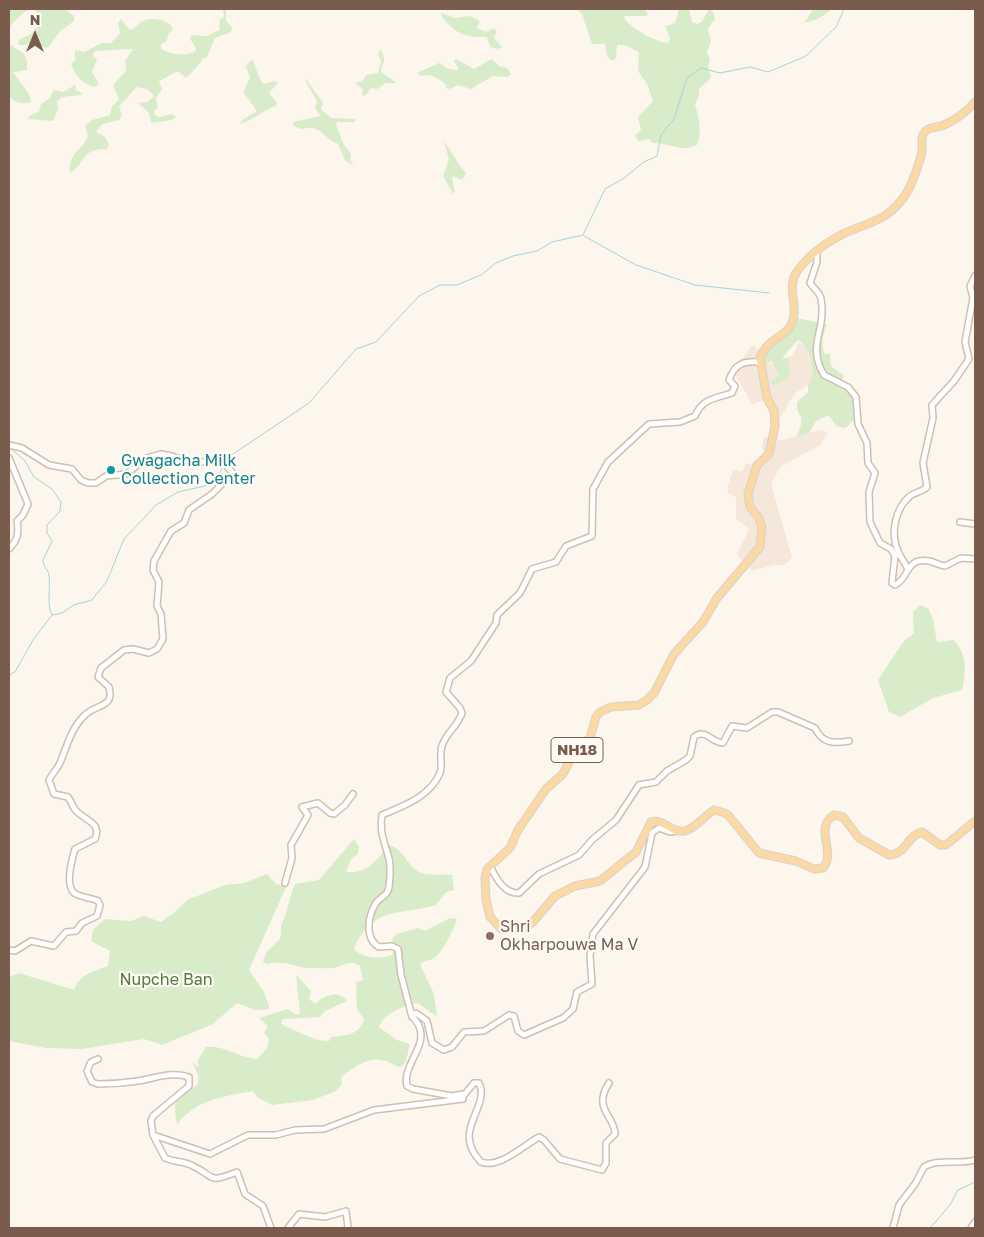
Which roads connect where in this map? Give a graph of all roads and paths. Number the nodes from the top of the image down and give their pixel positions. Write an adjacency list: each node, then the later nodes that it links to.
1 (975, 102): 2 (main road)
2 (817, 251): 4 (main road); 11 (street)
3 (975, 276): 11 (street)
4 (760, 362): 16 (main road, NH18); 19 (street)
5 (9, 445): 18 (street)
6 (9, 458): 9 (street)
7 (960, 522): 8 (street)
8 (975, 524)
9 (9, 549)
10 (975, 559): 11 (street)
11 (908, 568)
12 (849, 742): 16 (street)
13 (353, 794): 17 (street)
14 (975, 821): 15 (main road)
15 (678, 831): 16 (main road); 19 (street)
16 (490, 866)
17 (285, 883)
18 (9, 950)
19 (412, 1017): 22 (street)
20 (98, 1059): 23 (street)
21 (609, 1083): 22 (street)
22 (464, 1095): 23 (street)
23 (153, 1135): 26 (street)
24 (975, 1160): 29 (street)
25 (975, 1222): 30 (street)
26 (271, 1228)
27 (288, 1228): 28 (street)
28 (348, 1228)
29 (893, 1228)
30 (970, 1228)

